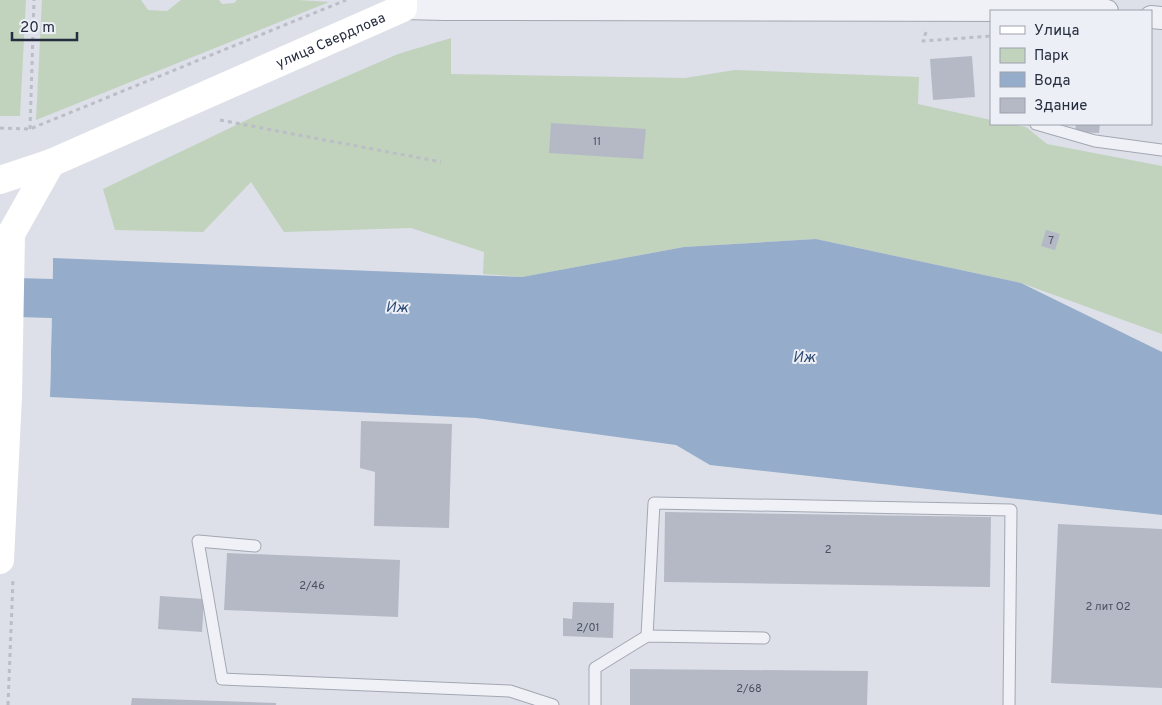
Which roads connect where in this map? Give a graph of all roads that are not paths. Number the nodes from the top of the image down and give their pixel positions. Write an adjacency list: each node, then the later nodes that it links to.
1 (403, 4): 2 (street, улица Свердлова); 8 (main road, улица Свердлова)
2 (933, 5): 4 (street, улица Свердлова)
3 (1099, 7): 5 (street, улица Свердлова)
4 (1007, 10)
5 (1041, 10)
6 (1039, 125): 7 (lane)
7 (1162, 150)
8 (47, 165): 9 (main road, улица Свердлова); 10 (main road)
9 (0, 180)
10 (7, 237): 11 (main road)
11 (5, 458): 12 (main road); 14 (main road)
12 (0, 485)
13 (255, 546): 17 (lane)
14 (0, 560)
15 (647, 636): 16 (lane); 18 (lane); 19 (lane)
16 (764, 638)
17 (553, 705)
18 (595, 705)
19 (1008, 705)

